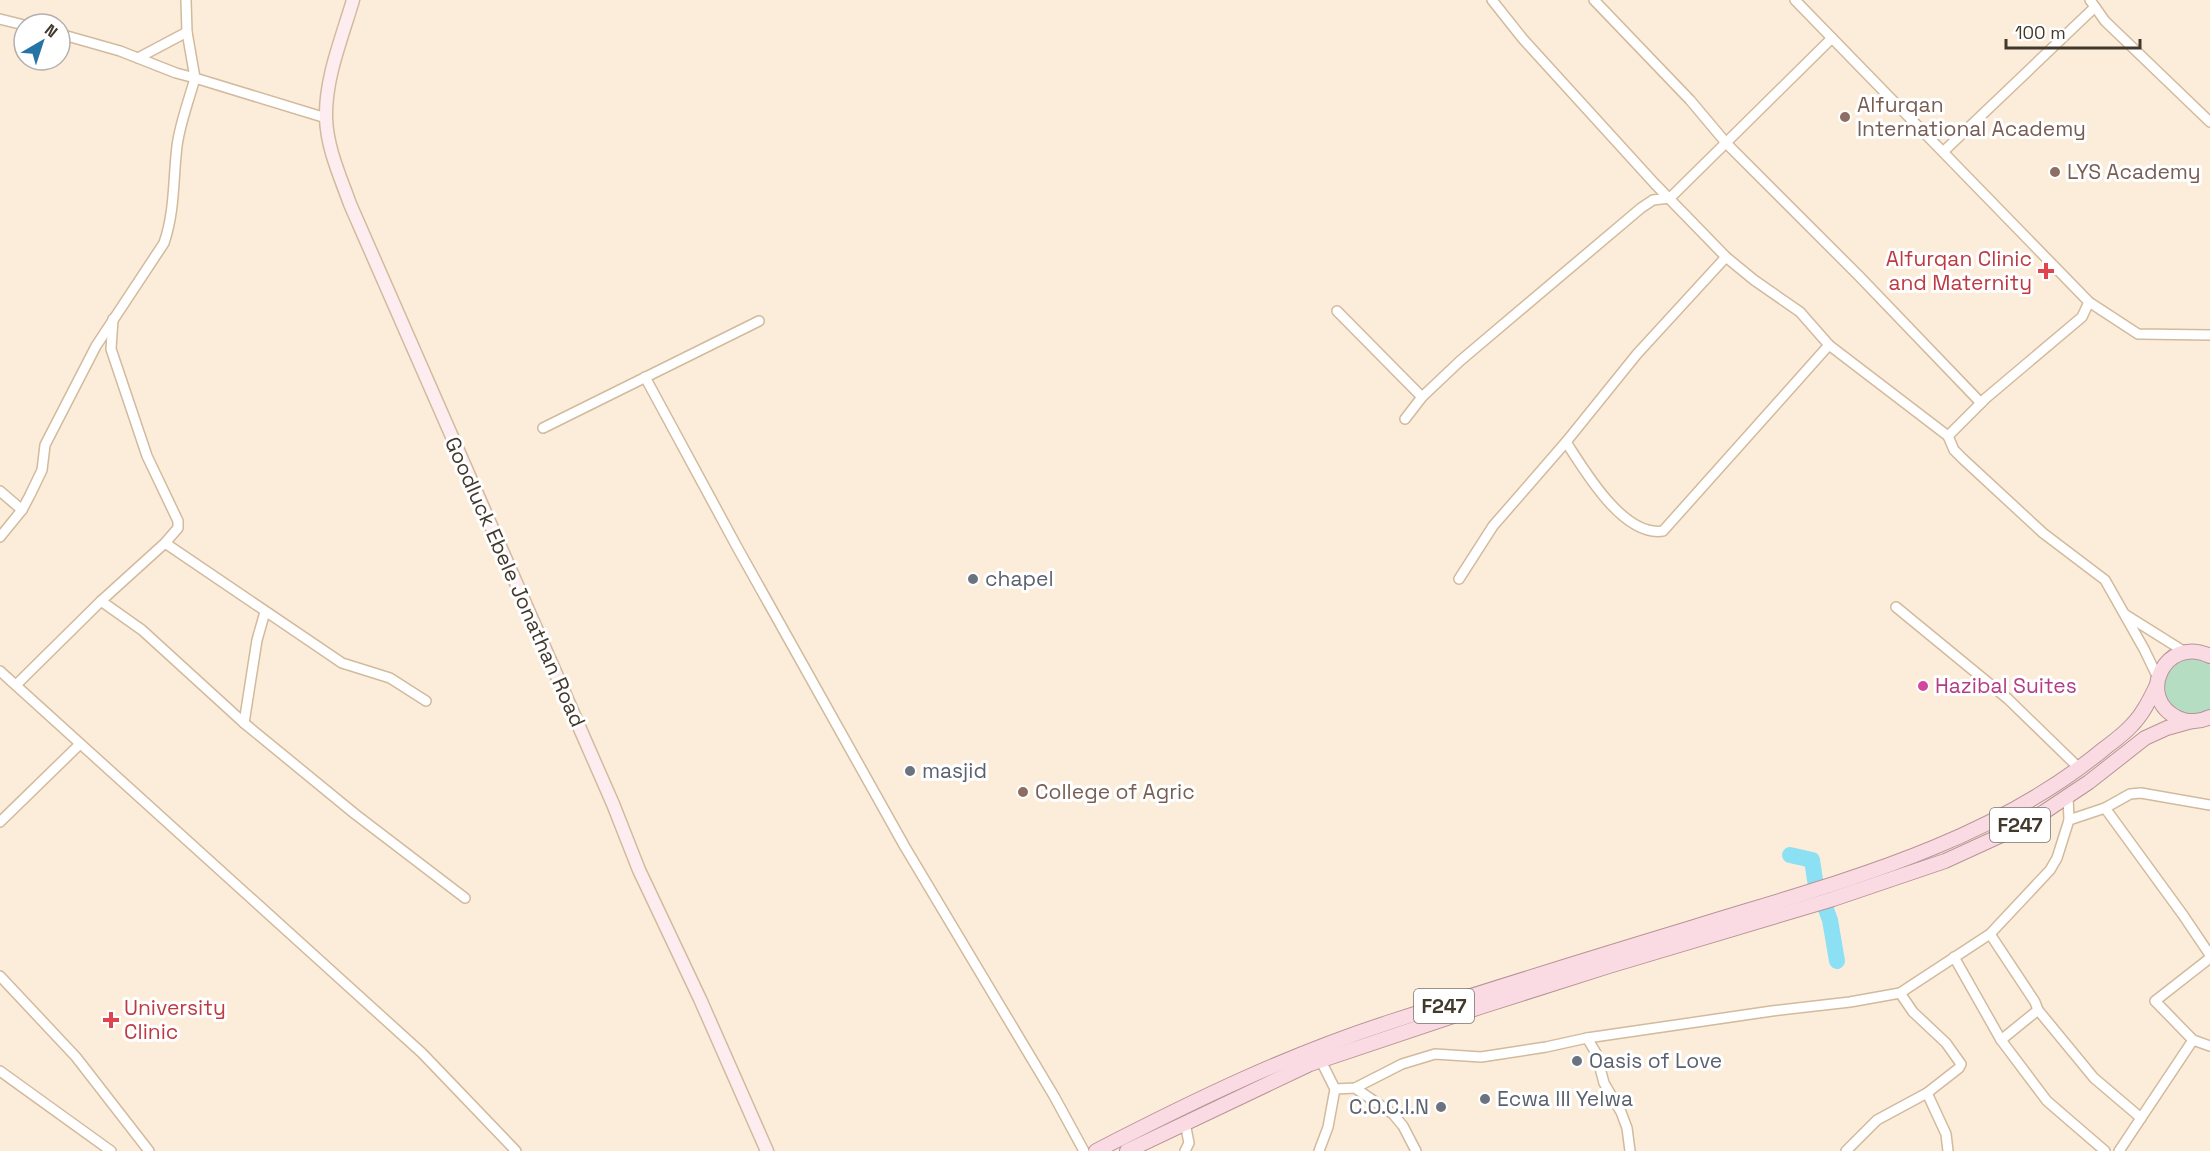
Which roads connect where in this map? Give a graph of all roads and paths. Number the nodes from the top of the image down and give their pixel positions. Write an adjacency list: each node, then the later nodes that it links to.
1 (186, 0): 7 (street)
2 (353, 0): 12 (main road, Goodluck Ebele Jonathan Road)
3 (1492, 0): 16 (street)
4 (1594, 0): 14 (street)
5 (1795, 0): 9 (street)
6 (2092, 4): 13 (street); 15 (street)
7 (188, 32): 10 (street); 11 (street)
8 (72, 38): 10 (street)
9 (1832, 39): 14 (street); 15 (street)
10 (138, 58): 11 (street)
11 (195, 78): 12 (street); 20 (street)
12 (326, 118): 78 (main road, Goodluck Ebele Jonathan Road)
13 (2210, 122)
14 (1727, 144): 16 (street); 26 (street)
15 (1944, 151): 18 (street)
16 (1670, 198): 17 (street); 25 (street)
17 (1726, 257): 23 (street); 30 (street)
18 (2090, 302): 22 (street); 26 (street)
19 (1337, 311): 25 (street)
20 (113, 319): 32 (street); 34 (street)
21 (759, 321): 24 (street)
22 (2210, 335)
23 (1829, 345): 29 (street); 30 (street)
24 (645, 377): 28 (street); 79 (street)
25 (1422, 397): 27 (street)
26 (1981, 403): 29 (street)
27 (1405, 419)
28 (543, 428)
29 (1948, 436): 39 (street)
30 (1566, 442): 35 (street)
31 (0, 491): 32 (street)
32 (22, 510): 33 (street)
33 (0, 537)
34 (165, 543): 36 (street); 38 (street)
35 (1459, 579)
36 (101, 601): 44 (street); 48 (street)
37 (1896, 607): 50 (street)
38 (265, 612): 45 (street); 48 (street)
39 (2124, 614): 40 (street); 43 (street)
40 (2185, 652): 41 (main road); 43 (main road, F247)
41 (2207, 652)
42 (0, 671): 44 (street)
43 (2157, 681): 47 (main road); 50 (main road, F247)
44 (16, 685): 49 (street)
45 (426, 701)
46 (2209, 718): 47 (main road, F247)
47 (2192, 722): 51 (main road, F247)
48 (244, 723): 56 (street)
49 (80, 744): 55 (street); 77 (street)
50 (2080, 769): 57 (main road, F247)
51 (2068, 796): 54 (street); 57 (main road, F247)
52 (2210, 805): 53 (street)
53 (2105, 808): 54 (street); 59 (street)
54 (2069, 820): 58 (street)
55 (0, 822)
56 (465, 898)
57 (1806, 899): 68 (main road, F247); 80 (main road, F247)
58 (1990, 934): 60 (street); 63 (street)
59 (2210, 956): 66 (street)
60 (1954, 957): 62 (street); 65 (street)
61 (0, 976): 76 (street)
62 (1900, 993): 64 (street); 72 (street)
63 (2038, 1010): 65 (street); 73 (street)
64 (1587, 1038): 70 (street); 85 (street)
65 (2001, 1040): 88 (street)
66 (2193, 1040): 67 (street); 73 (street)
67 (2210, 1046)
68 (1321, 1061): 71 (street); 74 (main road, F247)
69 (0, 1071): 75 (street)
70 (1355, 1088): 71 (street); 84 (street)
71 (1335, 1089): 83 (street)
72 (1927, 1093): 86 (street); 87 (street)
73 (2141, 1118): 89 (street)
74 (1185, 1123): 81 (main road, F247); 82 (street)
75 (111, 1151)
76 (149, 1151)
77 (516, 1151)
78 (767, 1151)
79 (1084, 1151)
80 (1096, 1151)
81 (1127, 1151)
82 (1185, 1151)
83 (1319, 1151)
84 (1416, 1151)
85 (1630, 1151)
86 (1846, 1151)
87 (1948, 1151)
88 (2105, 1151)
89 (2119, 1151)

